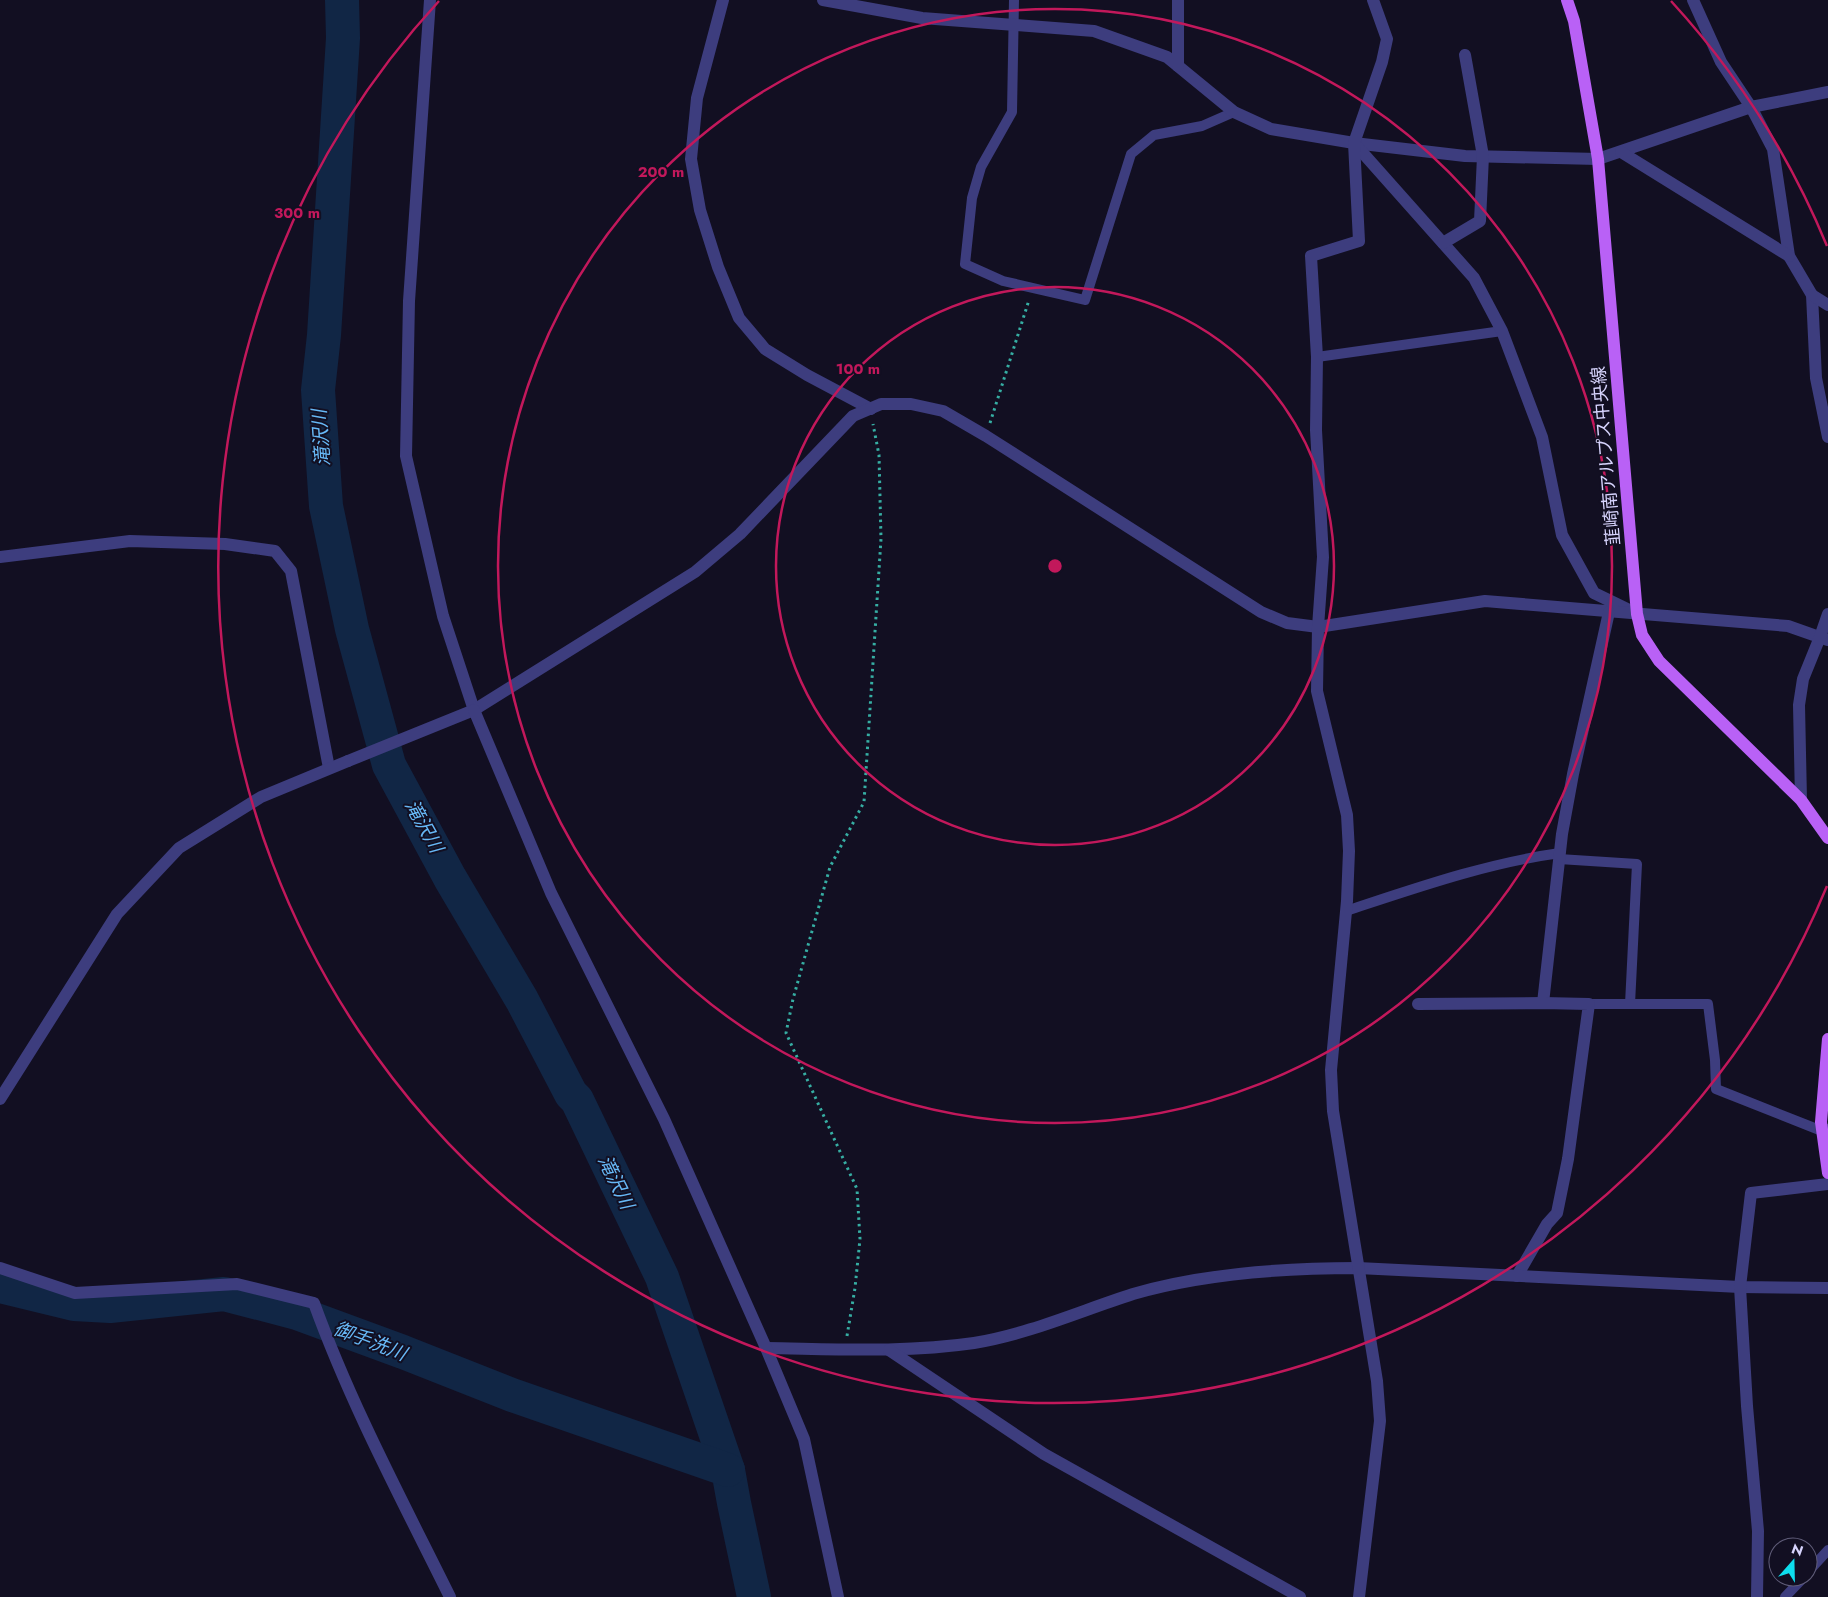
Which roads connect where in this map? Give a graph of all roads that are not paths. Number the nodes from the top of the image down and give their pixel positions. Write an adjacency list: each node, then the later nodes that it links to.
1 (430, 0): 33 (street)
2 (723, 0): 25 (street)
3 (823, 0): 9 (street)
4 (1014, 0): 9 (lane)
5 (1178, 0): 11 (street)
6 (1373, 0): 15 (street)
7 (1567, 0): 18 (main road, 韮崎南アルプス中央線)
8 (1692, 0): 13 (street)
9 (1014, 25): 11 (street); 14 (lane)
10 (1465, 55): 17 (street)
11 (1178, 66): 14 (street)
12 (1828, 92): 13 (street)
13 (1751, 106): 16 (street); 20 (street)
14 (1234, 112): 15 (street)
15 (1354, 143): 17 (street); 19 (street); 24 (street)
16 (1621, 152): 18 (street); 20 (street)
17 (1483, 156): 18 (street); 19 (street)
18 (1598, 159): 29 (main road, 韮崎南アルプス中央線)
19 (1443, 243): 23 (street)
20 (1789, 256): 21 (street)
21 (1812, 296): 22 (street); 26 (street)
22 (1828, 305)
23 (1502, 330): 24 (lane); 29 (street)
24 (1316, 357): 31 (street)
25 (871, 409): 31 (street); 33 (street)
26 (1828, 437)
27 (0, 557): 34 (street)
28 (1609, 612): 29 (street); 31 (street); 37 (street)
29 (1637, 614): 32 (street); 35 (main road, 韮崎南アルプス中央線)
30 (1828, 614): 32 (street)
31 (1318, 627): 38 (street)
32 (1824, 639): 35 (street)
33 (474, 710): 34 (street); 53 (street)
34 (330, 768): 44 (street)
35 (1801, 800): 36 (main road, 韮崎南アルプス中央線)
36 (1828, 838)
37 (1560, 856): 38 (lane); 39 (street); 42 (lane)
38 (1346, 911): 49 (street)
39 (1543, 1003): 40 (street); 41 (street)
40 (1418, 1004)
41 (1589, 1004): 42 (lane); 50 (street)
42 (1630, 1004): 45 (lane)
43 (1828, 1039): 45 (main road)
44 (0, 1099)
45 (1825, 1130): 46 (main road)
46 (1828, 1173)
47 (1828, 1184): 51 (street)
48 (0, 1268): 58 (street)
49 (1358, 1268): 50 (street); 54 (street); 61 (street)
50 (1516, 1276): 51 (street)
51 (1740, 1287): 52 (street); 62 (street)
52 (1828, 1288)
53 (766, 1348): 54 (street); 59 (street)
54 (888, 1350): 60 (street)
55 (1828, 1550): 56 (lane)
56 (1818, 1561)
57 (1794, 1587): 63 (lane)
58 (450, 1597)
59 (838, 1597)
60 (1300, 1597)
61 (1359, 1597)
62 (1757, 1597)
63 (1785, 1597)

